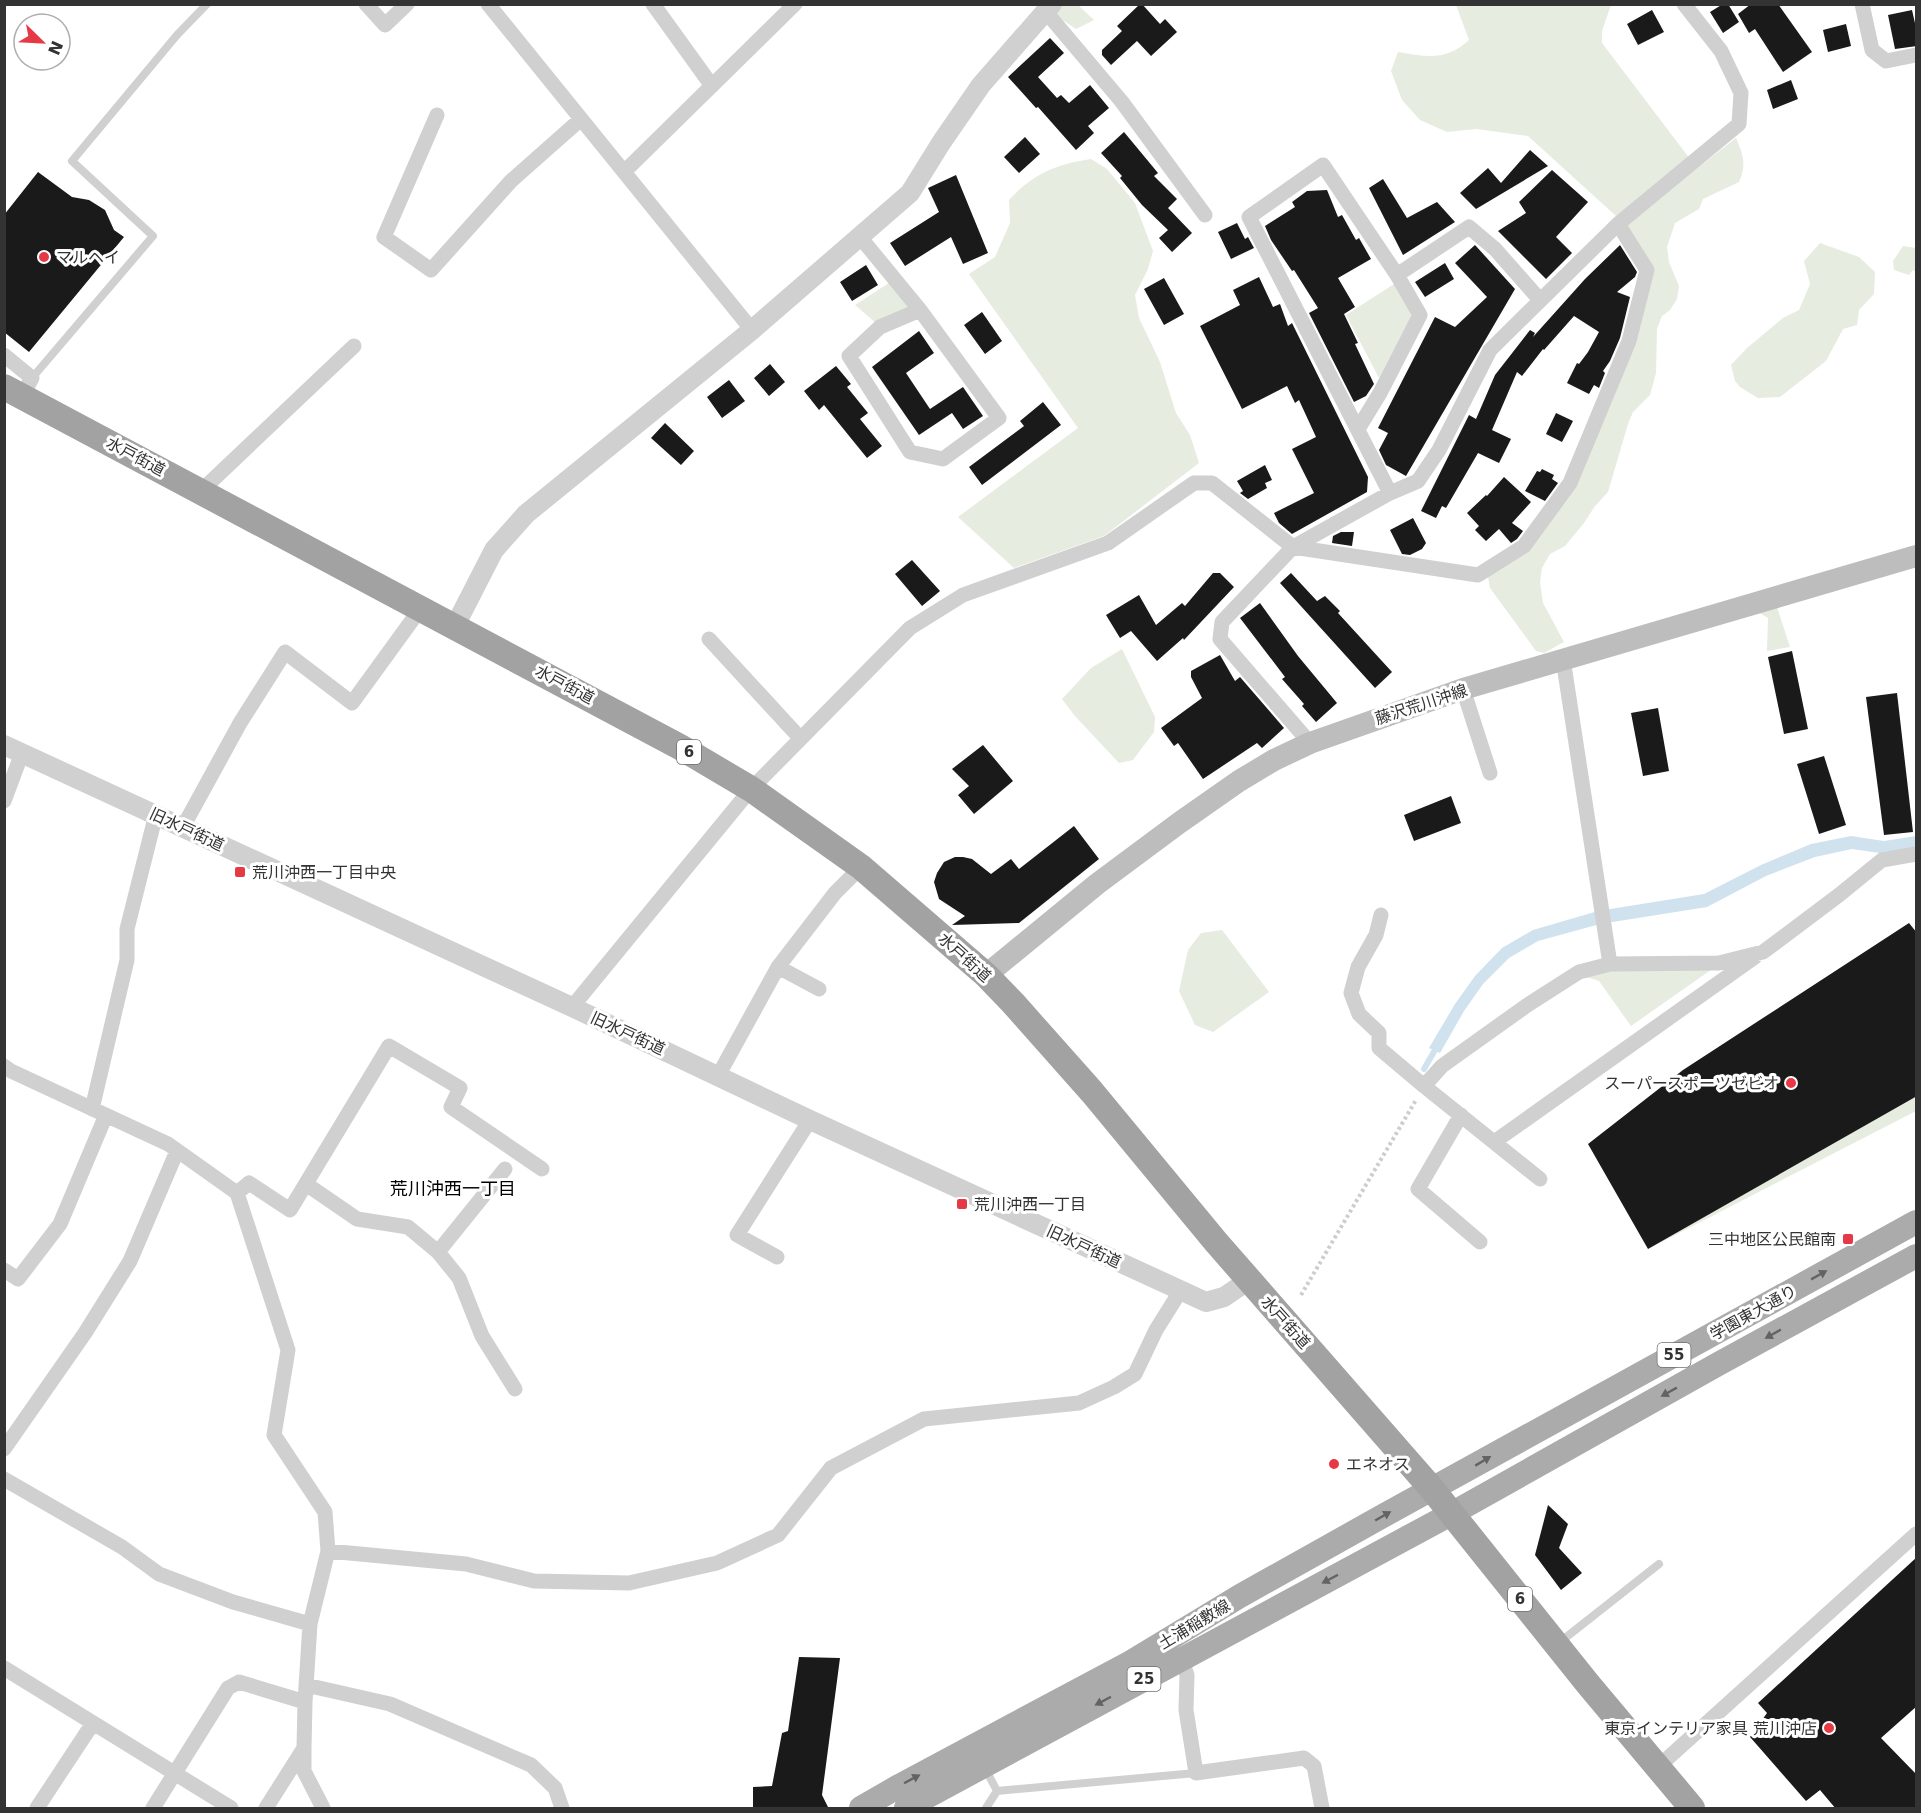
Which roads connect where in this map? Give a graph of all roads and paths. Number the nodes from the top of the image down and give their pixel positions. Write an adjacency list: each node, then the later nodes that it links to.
1 (207, 4): 24 (lane)
2 (366, 4): 3 (street)
3 (407, 4)
4 (488, 4): 13 (street)
5 (653, 4): 11 (street)
6 (795, 4): 11 (street)
7 (1684, 4): 16 (street)
8 (1862, 4): 10 (street)
9 (1049, 8): 15 (street); 17 (street)
10 (1917, 55)
11 (712, 86): 14 (street)
12 (437, 115): 13 (street)
13 (580, 119): 14 (street)
14 (624, 172): 21 (street)
15 (1205, 215)
16 (1618, 224): 19 (street); 28 (street)
17 (860, 237): 20 (street); 21 (street)
18 (1397, 275): 19 (street); 25 (street); 25 (street)
19 (1540, 300): 27 (street)
20 (920, 310): 20 (street)
21 (752, 330): 31 (street)
22 (354, 346): 26 (street)
23 (4, 355): 24 (street)
24 (19, 387): 26 (highway, 水戸街道 / 6)
25 (1358, 429): 27 (street)
26 (201, 491): 30 (highway, 水戸街道 / 6)
27 (1390, 493): 28 (street)
28 (1293, 547): 35 (street); 36 (street)
29 (1917, 556): 33 (main road, 藤沢荒川沖線)
30 (421, 608): 31 (highway, 水戸街道 / 6); 42 (street)
31 (455, 626): 39 (highway, 水戸街道 / 6)
32 (709, 639): 35 (street)
33 (1563, 659): 34 (main road, 藤沢荒川沖線); 47 (street)
34 (1463, 689): 36 (main road, 藤沢荒川沖線); 38 (street)
35 (800, 738): 39 (street)
36 (1310, 742): 49 (main road, 藤沢荒川沖線)
37 (13, 749): 40 (street); 41 (street, 旧水戸街道)
38 (1490, 772)
39 (751, 789): 44 (highway, 水戸街道 / 6); 51 (street)
40 (4, 801)
41 (156, 814): 42 (street, 旧水戸街道); 55 (street)
42 (183, 827): 51 (street, 旧水戸街道)
43 (1917, 854): 46 (street)
44 (861, 867): 48 (street); 49 (highway, 水戸街道 / 6)
45 (1381, 915): 54 (street)
46 (1762, 952): 47 (street); 58 (street)
47 (1610, 964): 54 (street)
48 (778, 967): 50 (street); 53 (street)
49 (986, 975): 71 (highway, 水戸街道 / 6)
50 (819, 989)
51 (572, 1007): 53 (street, 旧水戸街道)
52 (4, 1066): 55 (street)
53 (718, 1076): 57 (street, 旧水戸街道)
54 (1424, 1086): 56 (street); 73 (path)
55 (99, 1112): 59 (street); 70 (street)
56 (1461, 1115): 58 (street); 66 (street)
57 (810, 1120): 69 (street); 72 (street, 旧水戸街道)
58 (1494, 1142): 62 (street)
59 (177, 1151): 64 (street); 75 (street)
60 (542, 1168): 63 (street)
61 (506, 1169): 67 (street)
62 (1540, 1179)
63 (306, 1184): 64 (street); 67 (street)
64 (237, 1193): 80 (street)
65 (1917, 1222): 77 (main road, 学園東大通り / 55, one-way to 65)
66 (1480, 1242)
67 (438, 1252): 74 (street)
68 (1917, 1256): 78 (main road, 学園東大通り / 55, one-way to 78)
69 (777, 1257)
70 (4, 1270)
71 (1249, 1280): 72 (street, 旧水戸街道); 77 (highway, 水戸街道 / 6)
72 (1181, 1290): 80 (street)
73 (1301, 1295)
74 (515, 1389)
75 (4, 1449)
76 (4, 1479): 82 (street)
77 (1432, 1489): 78 (highway, 水戸街道 / 6); 101 (main road, 土浦稲敷線 / 25, one-way to 77)
78 (1452, 1514): 83 (highway, 水戸街道 / 6); 84 (main road, 土浦稲敷線 / 25, one-way to 84)
79 (1916, 1536): 91 (street)
80 (328, 1551): 82 (street)
81 (1659, 1564): 83 (lane)
82 (310, 1624): 86 (street)
83 (1556, 1645): 91 (highway, 水戸街道 / 6)
84 (1181, 1659): 90 (main road, 土浦稲敷線 / 25, one-way to 90); 92 (street)
85 (7, 1674): 88 (street)
86 (306, 1685): 87 (street); 100 (street)
87 (305, 1702): 89 (street); 93 (street)
88 (93, 1723): 93 (street); 95 (street)
89 (304, 1748): 98 (street); 99 (street)
90 (984, 1765): 94 (lane); 102 (main road, 土浦稲敷線 / 25)
91 (1658, 1767): 105 (highway, 水戸街道 / 6)
92 (1196, 1773): 94 (lane); 104 (street)
93 (175, 1774): 96 (street); 97 (street)
94 (997, 1791): 103 (lane)
95 (37, 1809)
96 (153, 1809)
97 (231, 1809)
98 (266, 1809)
99 (323, 1809)
100 (562, 1809)
101 (861, 1809)
102 (906, 1809)
103 (986, 1809)
104 (1322, 1809)
105 (1692, 1809)

